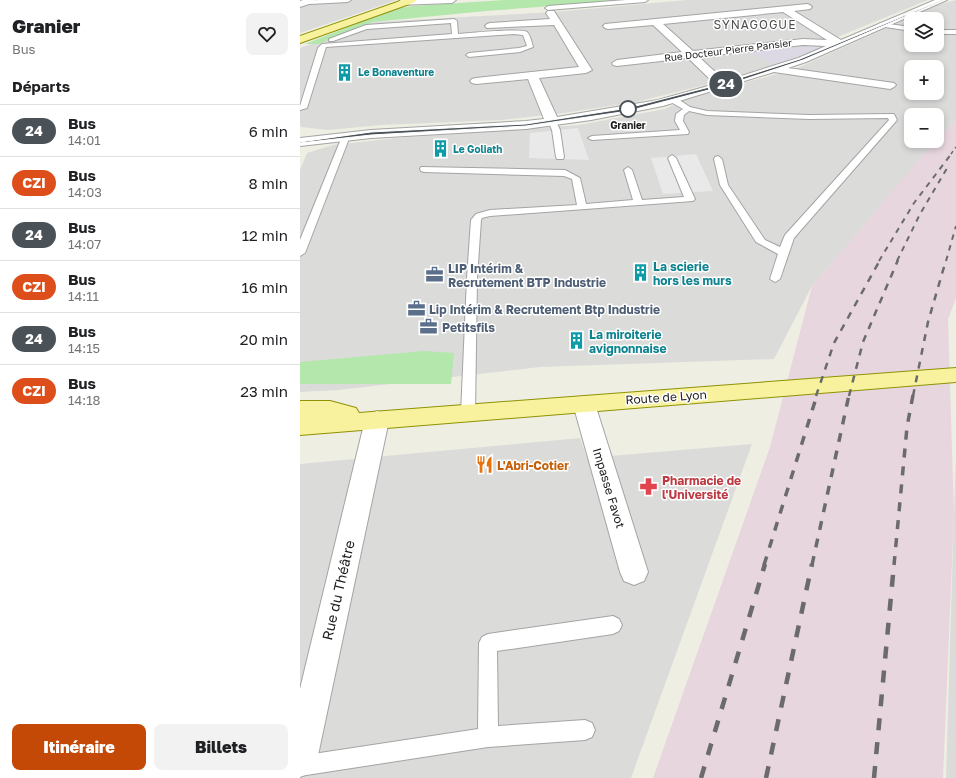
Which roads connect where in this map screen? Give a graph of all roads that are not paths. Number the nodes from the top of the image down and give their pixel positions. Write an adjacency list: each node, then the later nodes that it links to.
1 (348, 0): 6 (lane)
2 (412, 0): 7 (main road)
3 (452, 0): 7 (street)
4 (645, 0): 11 (lane)
5 (943, 0): 13 (street)
6 (311, 1): 8 (street)
7 (402, 2): 20 (main road)
8 (300, 4)
9 (807, 7): 10 (street)
10 (784, 9): 12 (street); 21 (street)
11 (552, 14): 14 (street); 27 (street)
12 (655, 21): 15 (street); 24 (street)
13 (881, 25): 16 (lane); 21 (street)
14 (490, 26)
15 (608, 26)
16 (904, 28)
17 (944, 32): 18 (lane)
18 (956, 32)
19 (455, 36): 22 (lane); 22 (lane); 23 (lane)
20 (300, 40)
21 (839, 43): 24 (street, Rue Docteur Pierre Pansier); 26 (street)
22 (324, 45): 32 (lane)
23 (468, 55)
24 (690, 55): 25 (street, Rue Docteur Pierre Pansier); 29 (street)
25 (617, 63)
26 (773, 69): 29 (street); 30 (street)
27 (532, 75): 28 (street); 34 (street)
28 (476, 81)
29 (722, 85): 31 (street)
30 (890, 85)
31 (672, 99): 33 (lane); 34 (street)
32 (300, 108)
33 (688, 109): 36 (lane); 46 (lane)
34 (552, 121): 35 (street); 38 (lane)
35 (346, 136): 37 (street); 45 (lane)
36 (592, 138)
37 (300, 142)
38 (560, 157)
39 (672, 158): 43 (lane)
40 (718, 159): 46 (lane)
41 (424, 169): 44 (lane)
42 (628, 170): 43 (lane)
43 (638, 202): 44 (lane)
44 (582, 207): 51 (lane)
45 (300, 253)
46 (784, 253): 47 (lane)
47 (775, 280)
48 (956, 374): 49 (main road, Route de Lyon)
49 (584, 404): 51 (main road, Route de Lyon); 54 (street, Impasse Favot)
50 (300, 409): 52 (main road, Route de Lyon)
51 (468, 413): 52 (main road, Route de Lyon)
52 (377, 420): 53 (main road, Route de Lyon); 58 (street, Rue du Théâtre)
53 (300, 426)
54 (634, 572)
55 (613, 625): 57 (lane)
56 (585, 730): 57 (lane)
57 (488, 737): 59 (lane)
58 (300, 760)
59 (300, 766)

